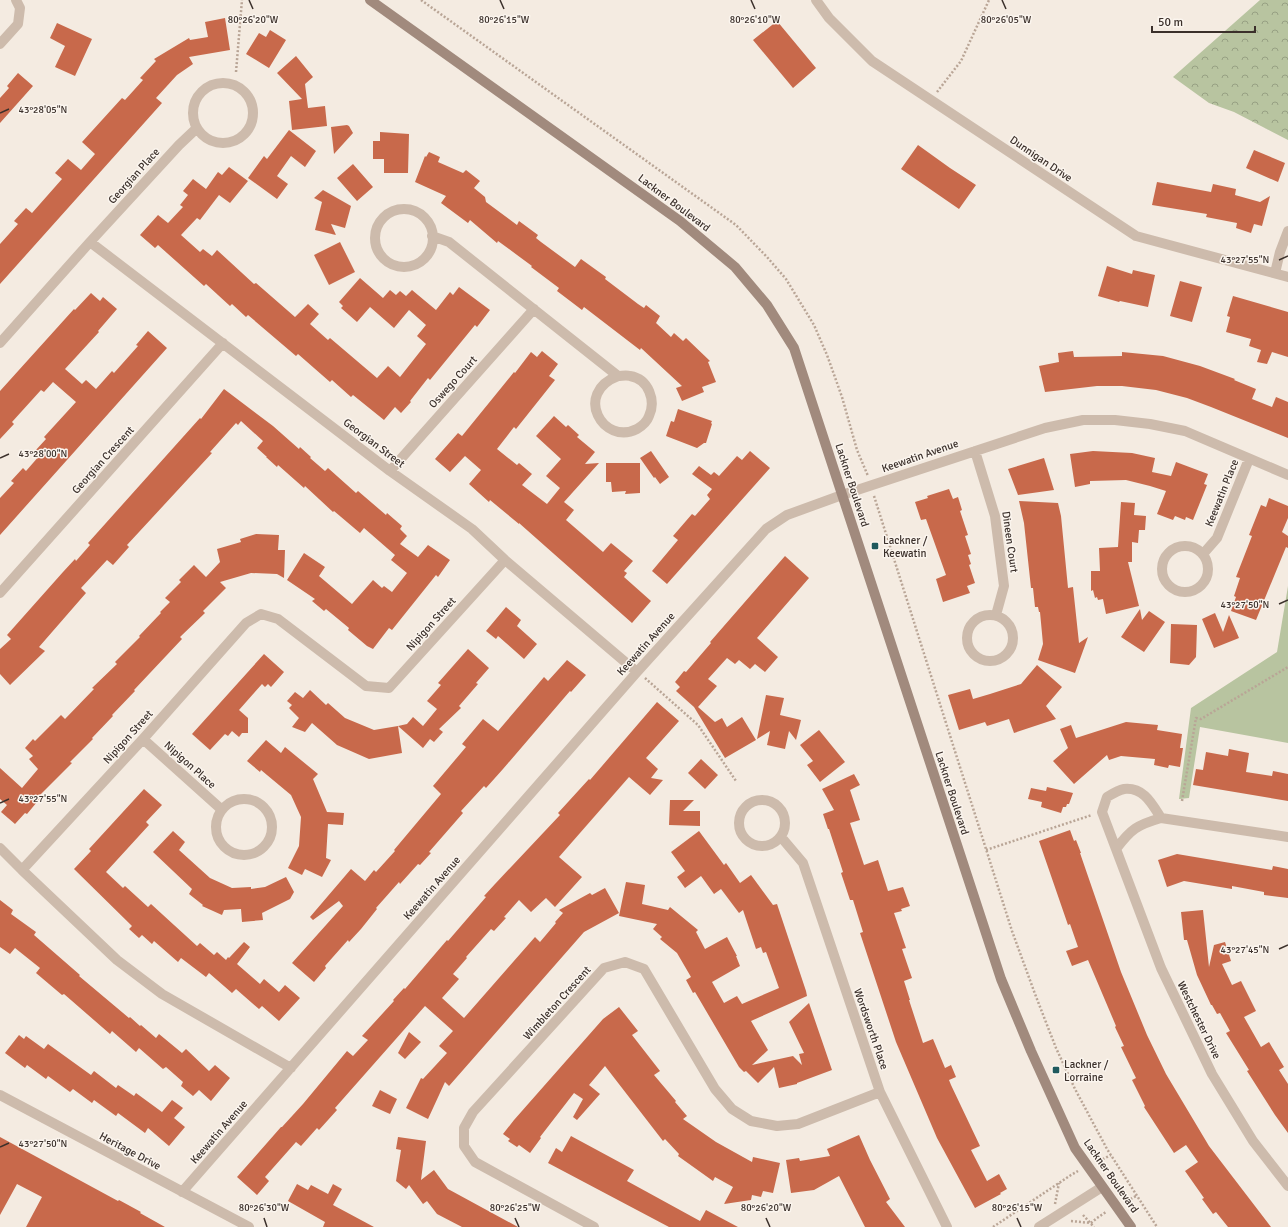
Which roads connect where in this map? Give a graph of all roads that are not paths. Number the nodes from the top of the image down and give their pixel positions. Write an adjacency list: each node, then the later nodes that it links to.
1 (16, 0): 4 (street)
2 (370, 0): 19 (main road, Lackner Boulevard)
3 (816, 0): 9 (street, Dunnigan Drive)
4 (0, 44)
5 (197, 128): 5 (street); 8 (street, Georgian Place)
6 (1288, 232): 9 (street)
7 (432, 236): 7 (street); 11 (street)
8 (90, 242): 12 (street, Georgian Street); 13 (street)
9 (1275, 273): 10 (street, Dunnigan Drive)
10 (1288, 277)
11 (534, 309): 14 (street); 17 (street, Oswego Court)
12 (223, 343): 17 (street, Georgian Street); 22 (street, Georgian Crescent)
13 (0, 344)
14 (618, 376): 14 (street)
15 (975, 450): 16 (street, Keewatin Avenue); 19 (street, Keewatin Avenue); 23 (street, Dineen Court)
16 (1249, 459): 18 (street, Keewatin Avenue); 20 (street, Keewatin Place)
17 (390, 471): 21 (street, Georgian Street)
18 (1288, 475)
19 (842, 494): 24 (street, Keewatin Avenue); 37 (main road, Lackner Boulevard)
20 (1203, 554): 20 (street)
21 (505, 560): 24 (street, Georgian Street); 25 (street, Nipigon Street)
22 (0, 593)
23 (996, 615): 23 (street)
24 (641, 675): 33 (street, Keewatin Avenue)
25 (143, 739): 26 (street, Nipigon Place); 32 (street, Nipigon Street)
26 (221, 809): 26 (street)
27 (1161, 818): 29 (street); 31 (street); 31 (street, Westchester Drive)
28 (781, 837): 28 (street); 34 (street, Wordsworth Place)
29 (1288, 837)
30 (0, 848): 32 (street)
31 (1116, 849): 36 (street, Westchester Drive)
32 (22, 870): 33 (street)
33 (291, 1068): 38 (street, Keewatin Avenue)
34 (880, 1092): 40 (street, Wimbleton Crescent); 41 (street, Wordsworth Place)
35 (0, 1095): 38 (street, Heritage Drive)
36 (1288, 1186)
37 (1102, 1187): 42 (street); 43 (main road, Lackner Boulevard)
38 (182, 1192): 39 (street, Heritage Drive)
39 (249, 1227)
40 (594, 1227)
41 (947, 1227)
42 (1039, 1227)
43 (1131, 1227)

